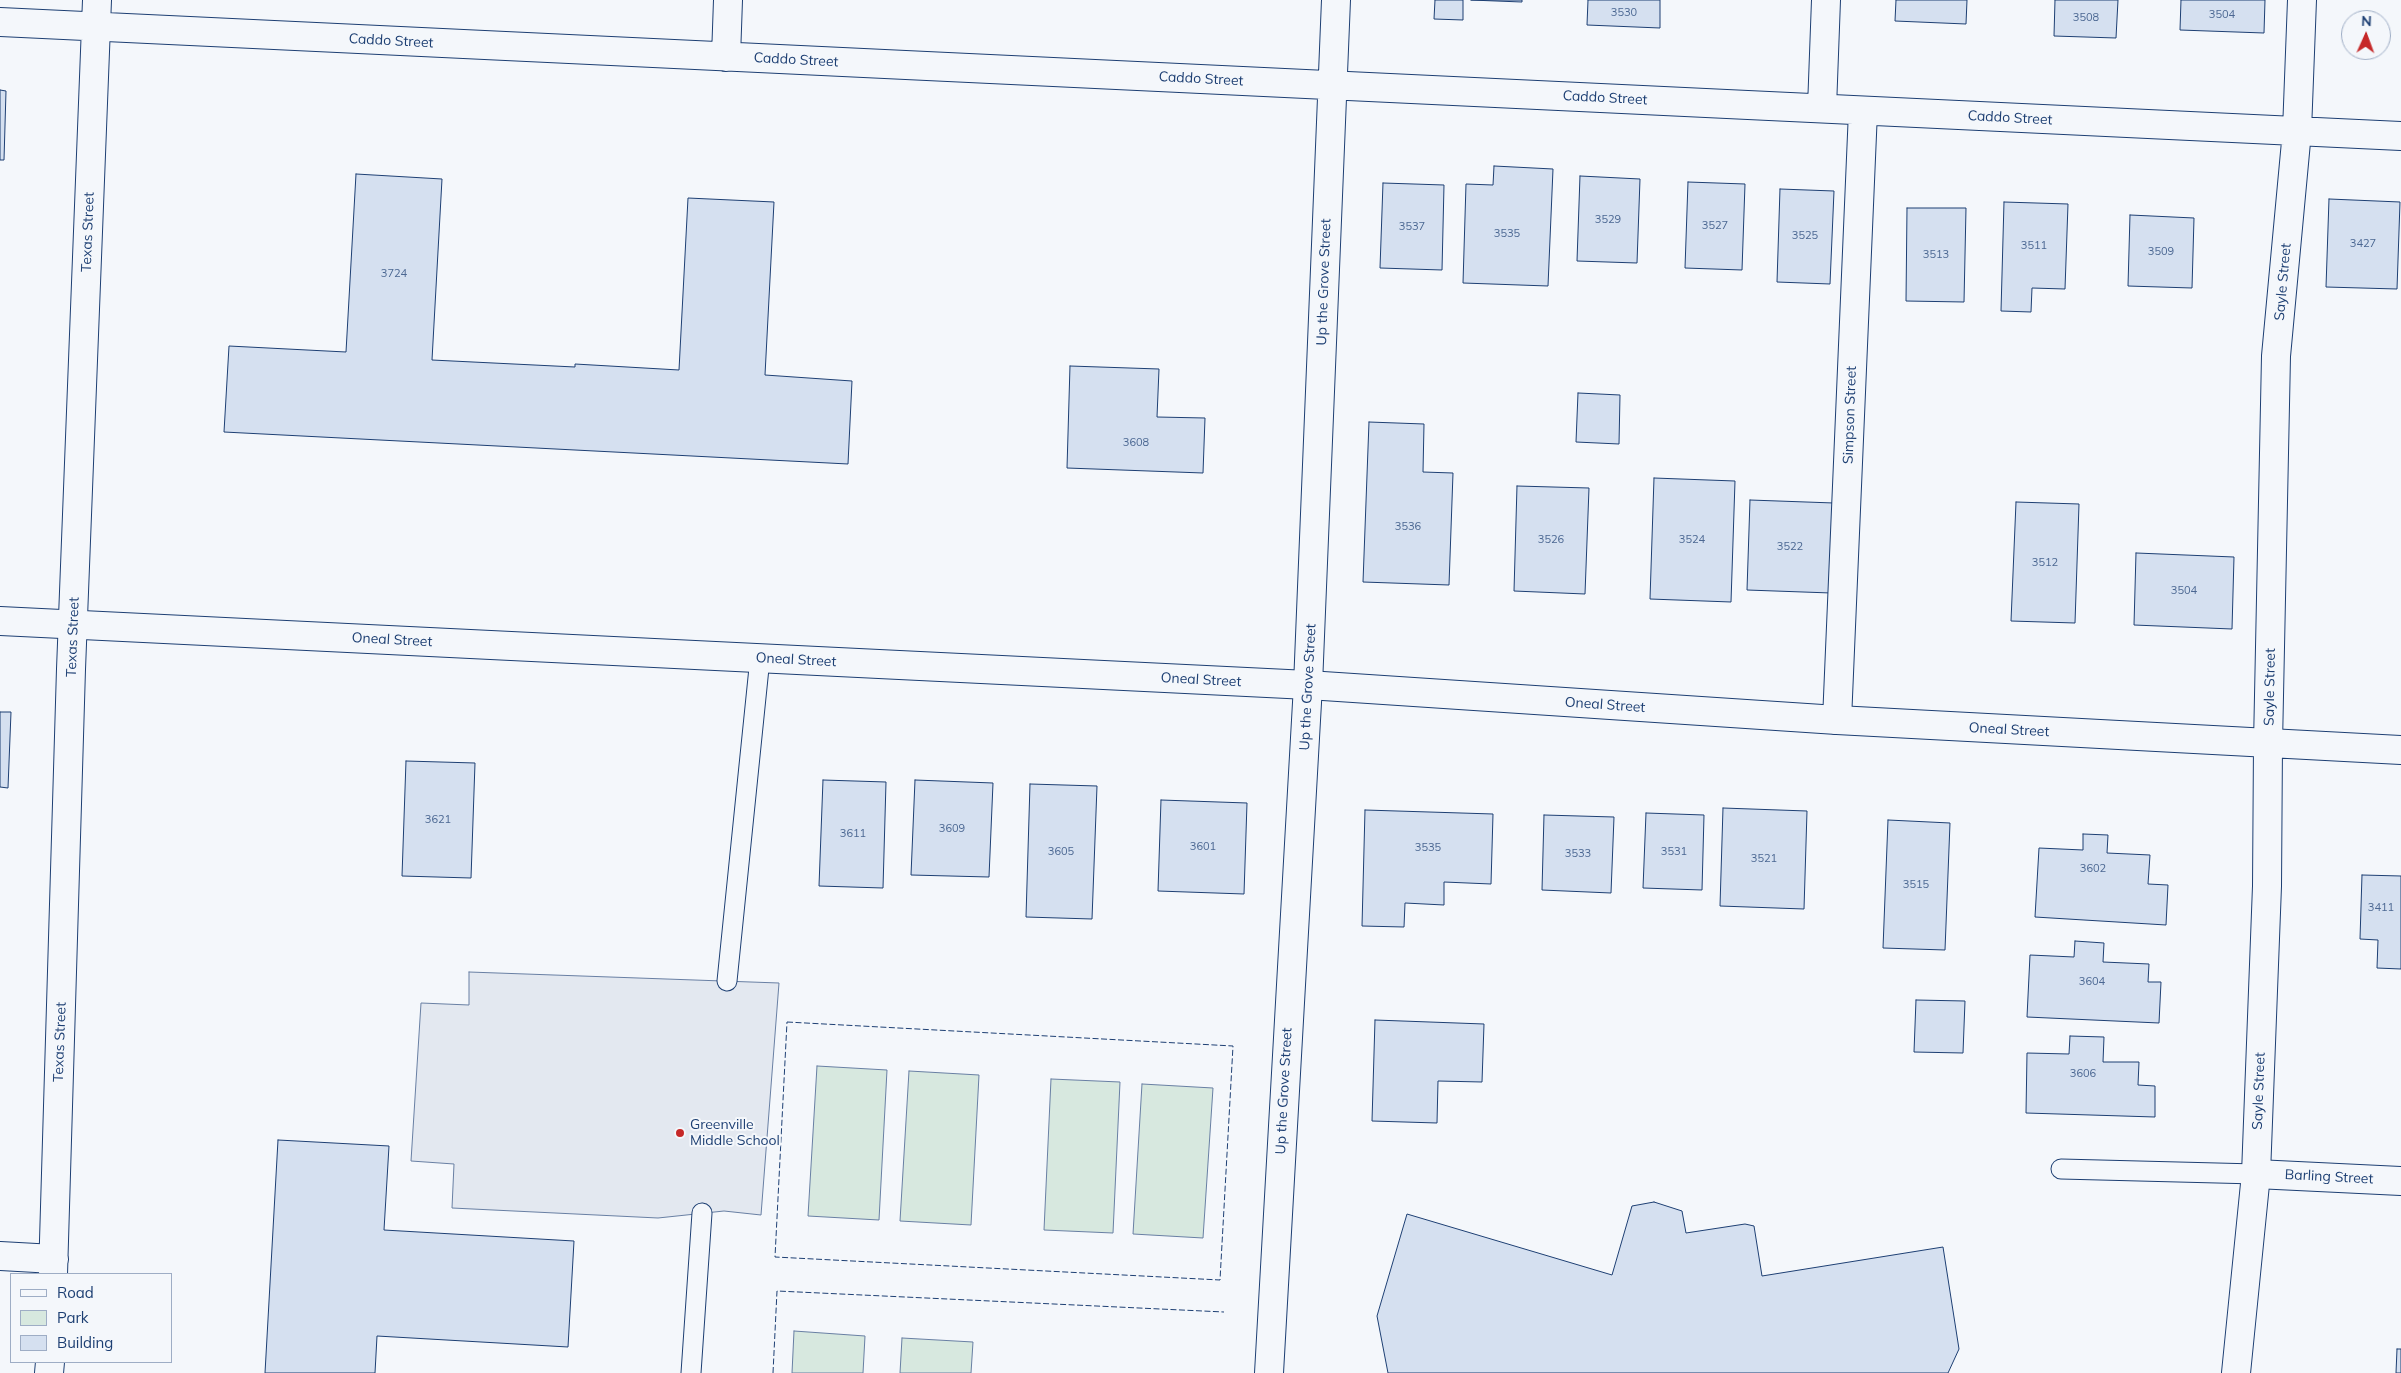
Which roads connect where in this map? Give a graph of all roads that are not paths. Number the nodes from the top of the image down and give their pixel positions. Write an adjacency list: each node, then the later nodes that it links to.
1 (728, 0): 7 (street)
2 (1336, 0): 8 (street, Up the Grove Street)
3 (1826, 0): 9 (street)
4 (2302, 0): 11 (street, Sayle Street)
5 (96, 13): 6 (street, Caddo Street); 7 (street, Caddo Street); 14 (street, Texas Street)
6 (0, 22)
7 (726, 57): 8 (street, Caddo Street)
8 (1332, 85): 9 (street, Caddo Street); 16 (street, Up the Grove Street)
9 (1822, 108): 10 (street, Caddo Street)
10 (1863, 110): 11 (street, Caddo Street); 17 (street, Simpson Street)
11 (2297, 131): 12 (street, Caddo Street); 18 (street, Sayle Street)
12 (2401, 136)
13 (0, 621): 14 (street, Oneal Street)
14 (73, 625): 15 (street, Oneal Street); 26 (street, Texas Street)
15 (760, 658): 16 (street, Oneal Street); 20 (lane)
16 (1308, 685): 17 (street, Oneal Street); 28 (street, Up the Grove Street)
17 (1838, 720): 18 (street, Oneal Street)
18 (2268, 744): 19 (street, Oneal Street); 22 (street, Sayle Street)
19 (2401, 750)
20 (727, 981)
21 (2061, 1169): 22 (lane)
22 (2256, 1174): 23 (street, Barling Street); 29 (street, Sayle Street)
23 (2401, 1181)
24 (702, 1214): 27 (lane)
25 (0, 1256): 26 (street)
26 (54, 1267)
27 (691, 1373)
28 (1269, 1373)
29 (2236, 1373)

